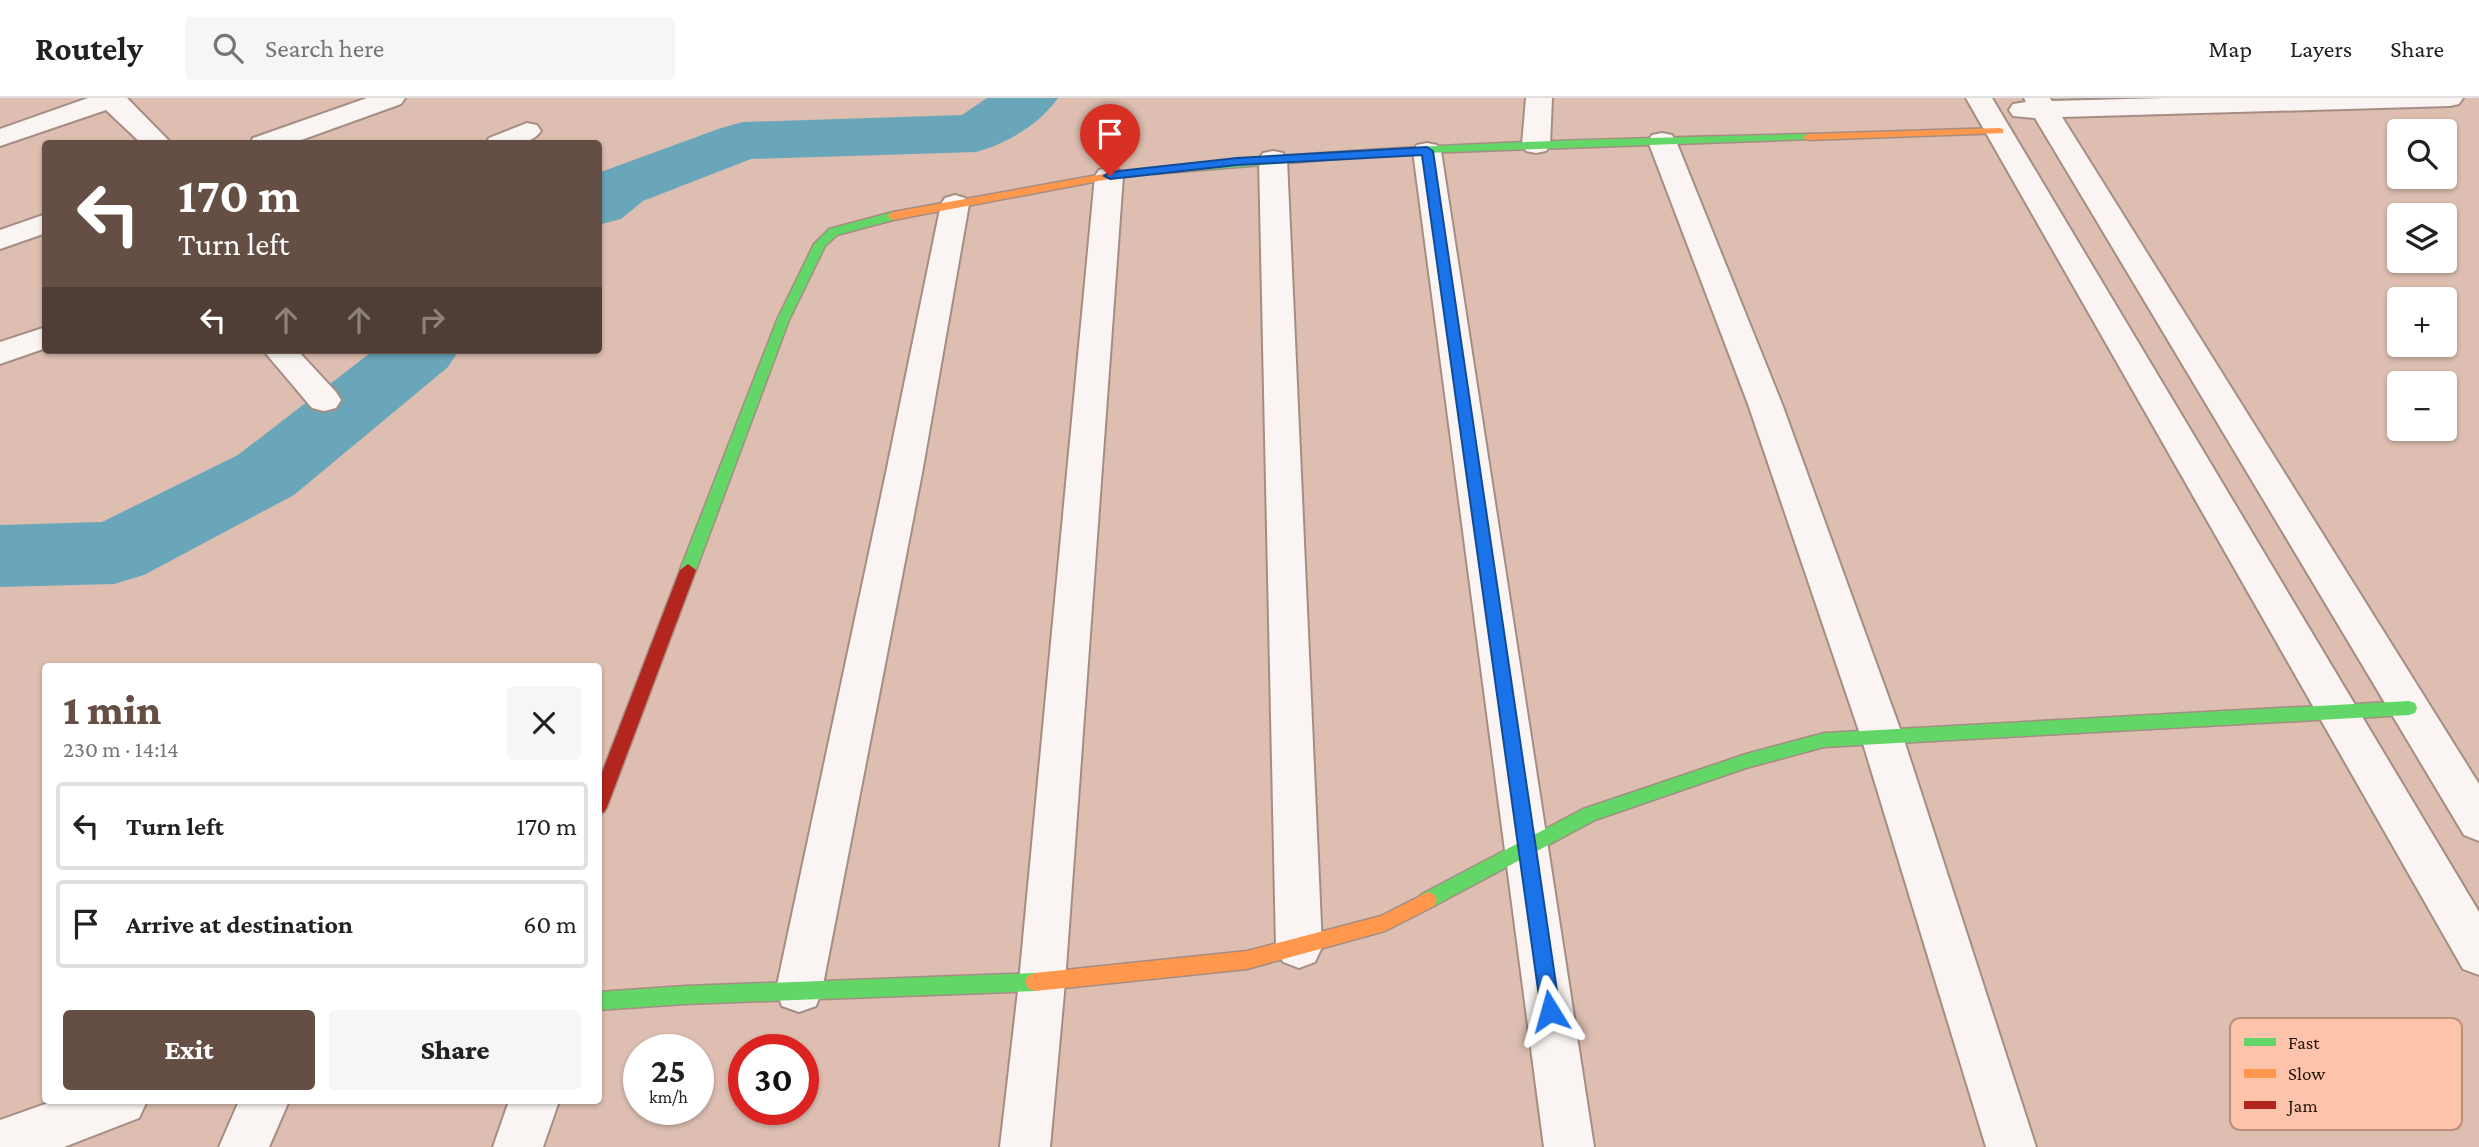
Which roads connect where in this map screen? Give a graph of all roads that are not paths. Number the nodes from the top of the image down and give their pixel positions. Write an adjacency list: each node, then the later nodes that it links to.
1 (111, 98): 8 (street); 9 (street)
2 (393, 98): 10 (street)
3 (1539, 98): 13 (street)
4 (2450, 98): 5 (street)
5 (2041, 104): 6 (street); 24 (street)
6 (1988, 114): 12 (street); 25 (street)
7 (527, 131): 11 (street)
8 (0, 138)
9 (155, 140)
10 (274, 140)
11 (508, 140)
12 (1662, 141): 13 (street); 26 (street)
13 (1536, 145): 14 (street)
14 (1427, 151): 15 (street); 29 (street)
15 (1273, 159): 16 (street); 30 (street)
16 (1110, 176): 17 (street); 32 (street)
17 (955, 204): 27 (street); 33 (street)
18 (42, 224): 19 (street)
19 (0, 240)
20 (42, 338): 21 (street)
21 (0, 353)
22 (283, 354): 23 (street)
23 (324, 400)
24 (2409, 708): 25 (street); 28 (street)
25 (2338, 713): 26 (street); 31 (street)
26 (1882, 737): 29 (street); 43 (street)
27 (602, 796)
28 (2479, 822)
29 (1528, 848): 30 (street); 42 (street)
30 (1299, 947): 32 (street)
31 (2479, 954)
32 (1042, 982): 33 (street); 41 (street)
33 (799, 990): 34 (street)
34 (602, 1001)
35 (114, 1104): 38 (street)
36 (263, 1104): 39 (street)
37 (533, 1104): 40 (street)
38 (0, 1145)
39 (244, 1147)
40 (518, 1147)
41 (1025, 1147)
42 (1569, 1147)
43 (2011, 1147)

